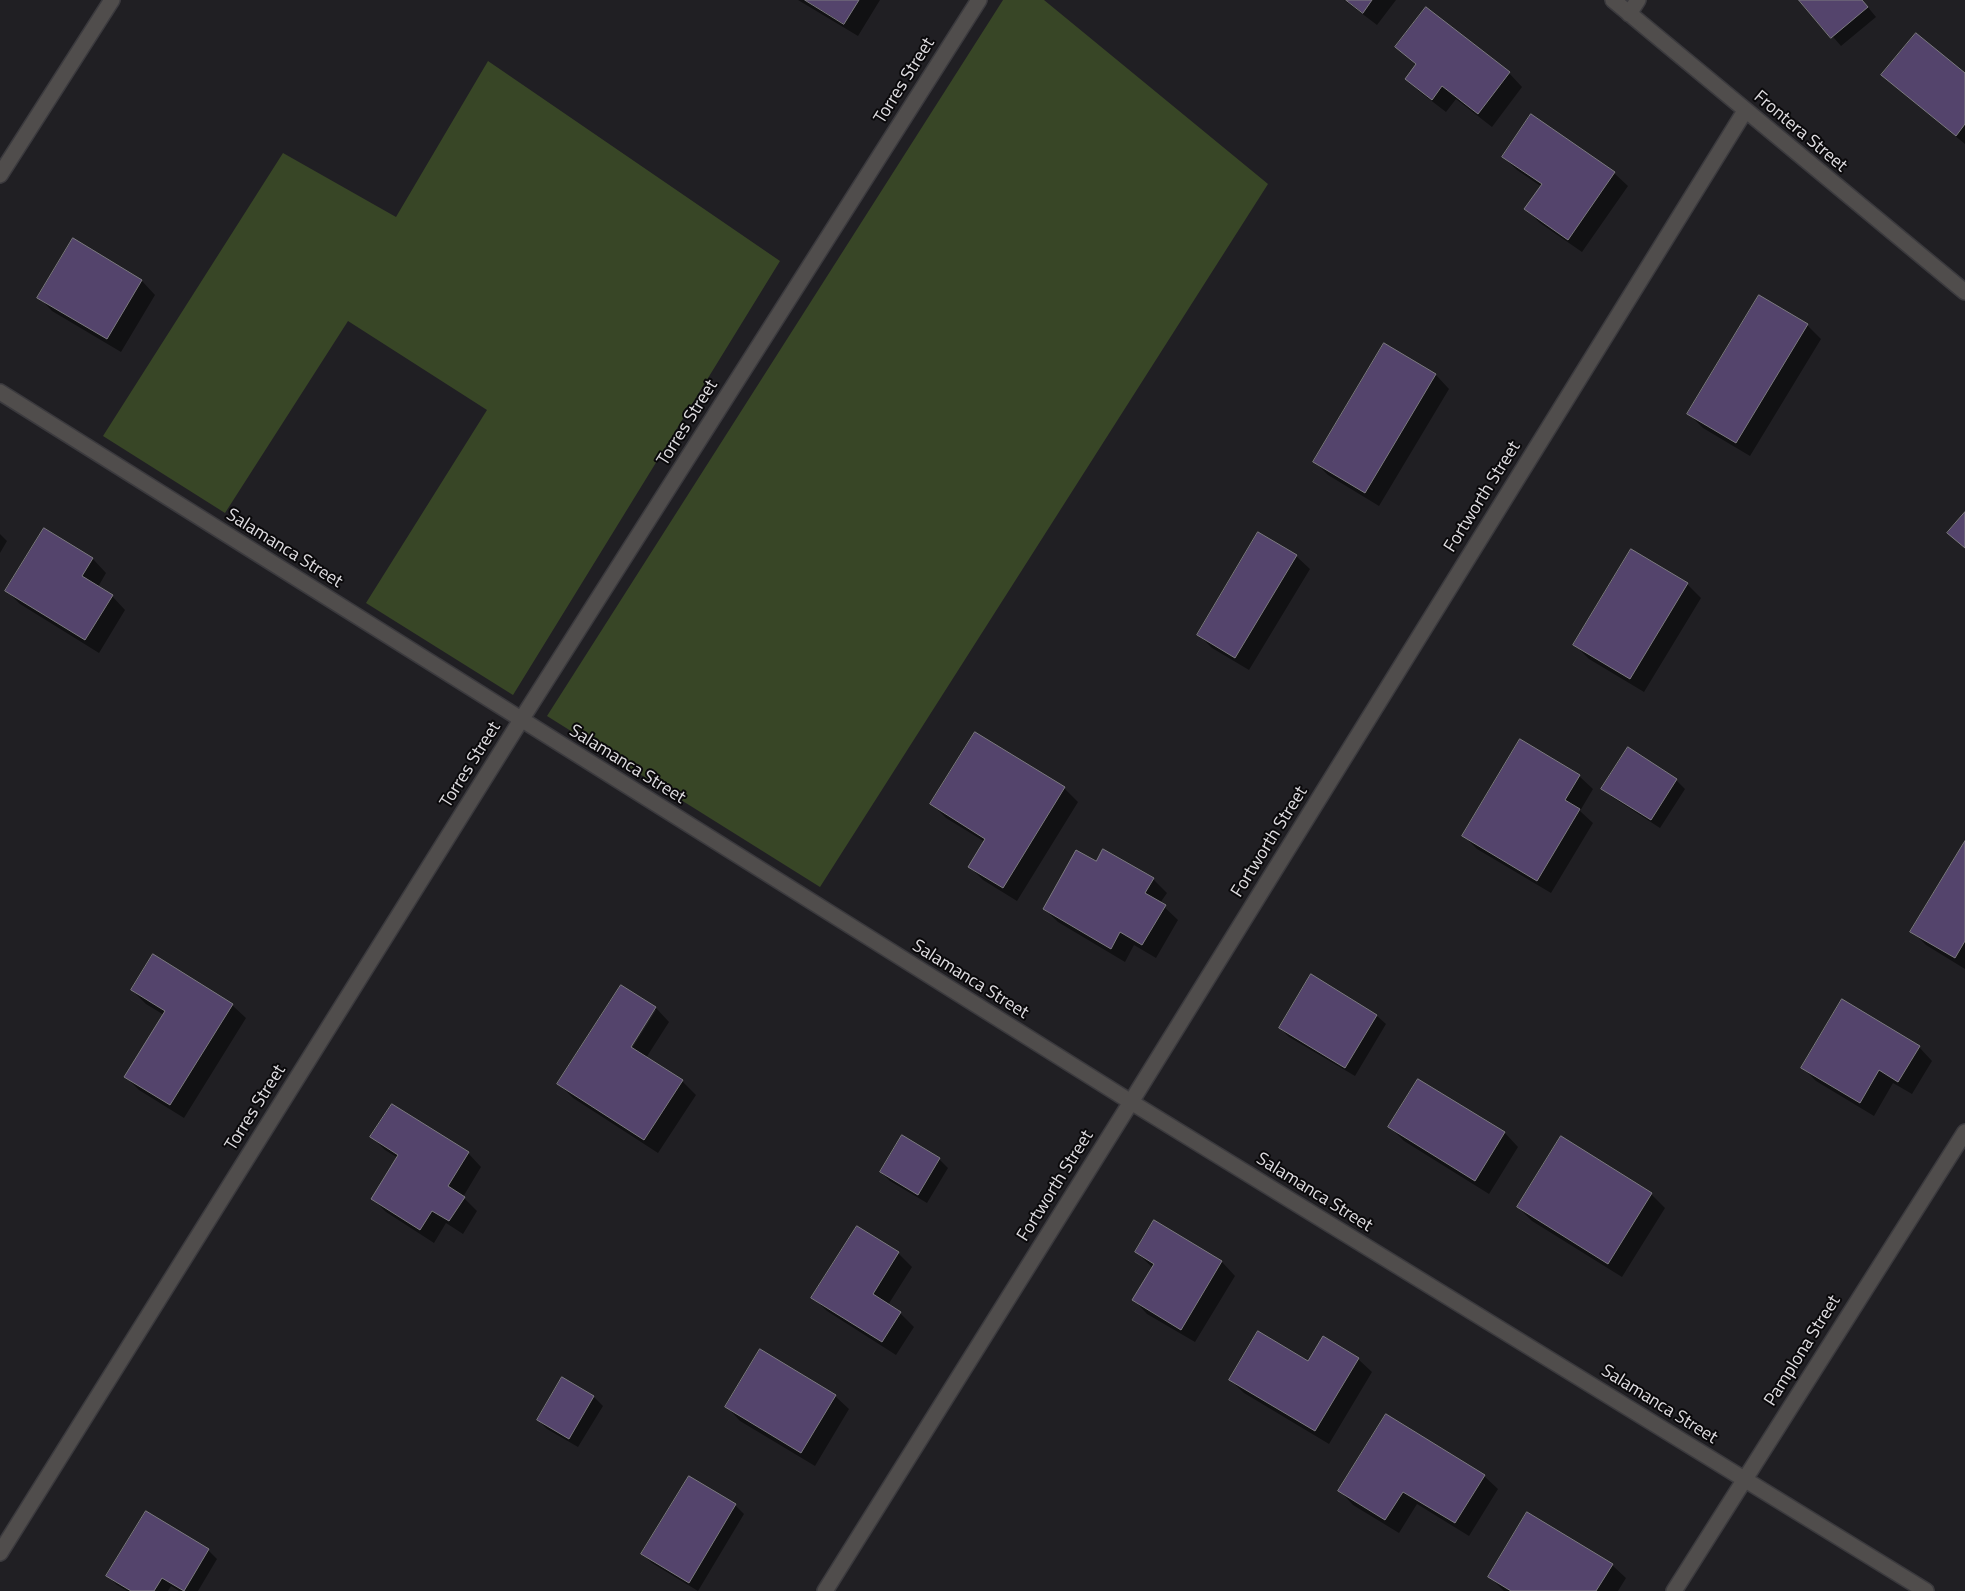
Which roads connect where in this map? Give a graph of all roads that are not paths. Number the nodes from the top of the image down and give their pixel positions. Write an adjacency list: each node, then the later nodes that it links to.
1 (112, 0): 7 (street)
2 (979, 0): 10 (street, Torres Street)
3 (1613, 0): 5 (street, Frontera Street)
4 (1638, 0): 5 (street)
5 (1629, 14): 6 (street, Frontera Street)
6 (1745, 111): 8 (street, Frontera Street); 11 (street, Fortworth Street)
7 (0, 175)
8 (1965, 292)
9 (0, 392): 10 (street, Salamanca Street)
10 (521, 720): 11 (street, Salamanca Street); 14 (street, Torres Street)
11 (1131, 1102): 13 (street, Salamanca Street); 15 (street, Fortworth Street)
12 (1965, 1132): 13 (street, Pamplona Street)
13 (1744, 1480): 16 (street, Pamplona Street); 17 (street, Salamanca Street)
14 (0, 1553)
15 (824, 1591)
16 (1674, 1591)
17 (1926, 1591)

